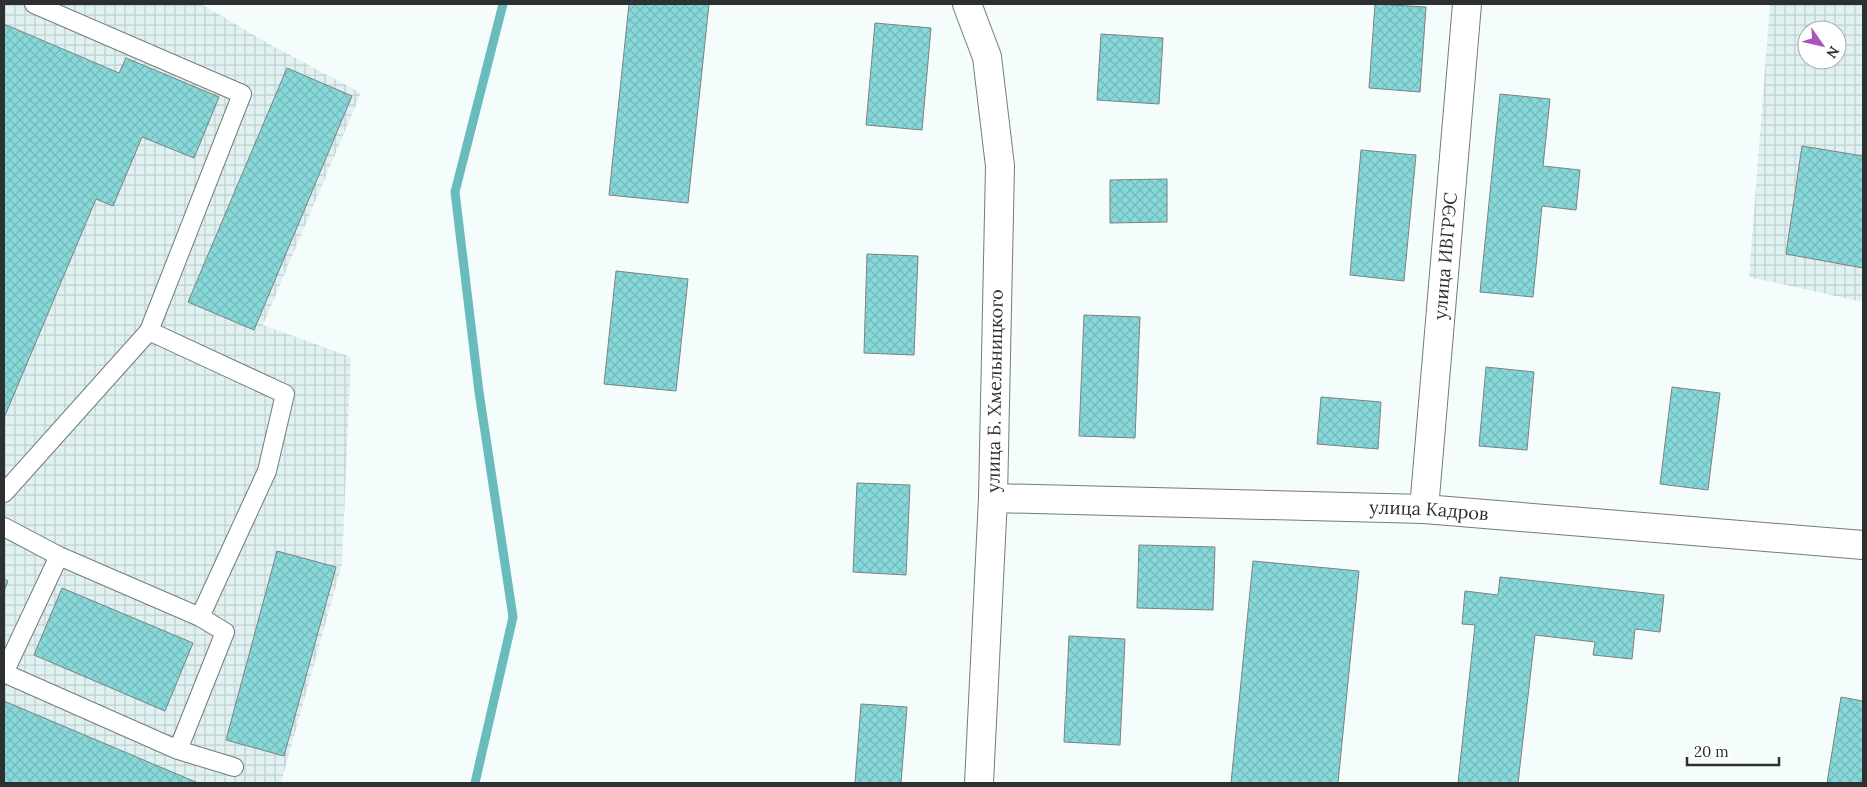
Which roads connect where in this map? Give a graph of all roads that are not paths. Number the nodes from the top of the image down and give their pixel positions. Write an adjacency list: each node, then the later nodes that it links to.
1 (34, 4): 4 (lane)
2 (967, 4): 6 (street, улица Б. Хмельницкого)
3 (1467, 4): 7 (street, улица ИВГРЭС)
4 (149, 331): 5 (lane); 11 (lane)
5 (4, 493)
6 (993, 498): 7 (street, улица Кадров); 15 (street, улица Б. Хмельницкого)
7 (1424, 509): 9 (street, улица Кадров)
8 (4, 527): 10 (lane)
9 (1863, 545)
10 (59, 556): 11 (lane); 12 (lane)
11 (200, 617): 13 (lane)
12 (4, 673): 13 (lane)
13 (178, 750): 14 (lane)
14 (234, 766)
15 (979, 783)

